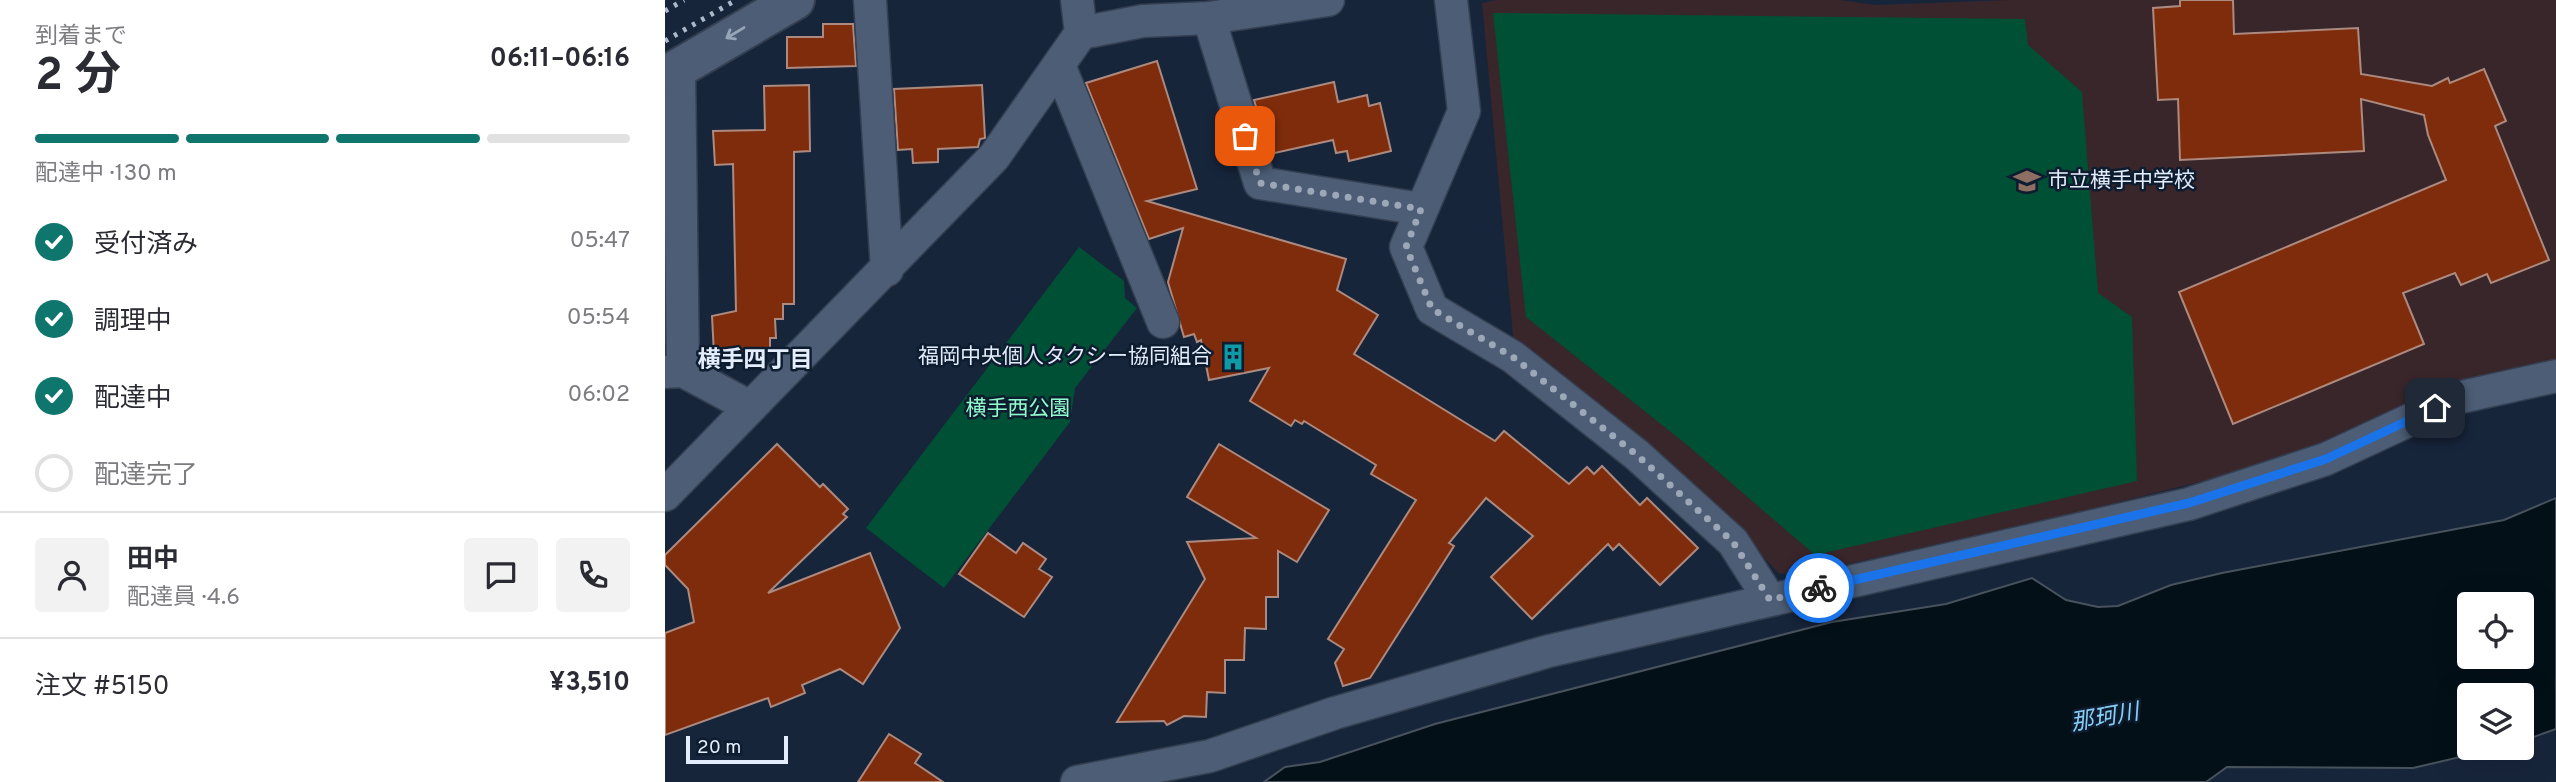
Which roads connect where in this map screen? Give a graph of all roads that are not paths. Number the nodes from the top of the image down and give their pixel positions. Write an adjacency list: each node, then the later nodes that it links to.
1 (795, 0): 9 (street, one-way to 9)
2 (870, 0): 11 (street)
3 (1077, 0): 7 (street)
4 (1328, 0): 6 (street)
5 (1451, 0): 10 (street)
6 (1209, 18): 7 (street); 10 (street)
7 (1081, 33): 8 (street)
8 (1059, 65): 11 (street); 12 (street)
9 (672, 71): 13 (street)
10 (1421, 209): 17 (street)
11 (887, 270): 15 (street)
12 (1163, 322)
13 (674, 371): 15 (street)
14 (2556, 376): 17 (street)
15 (750, 407): 16 (street)
16 (665, 495)
17 (1770, 600): 18 (street)
18 (1077, 782)

